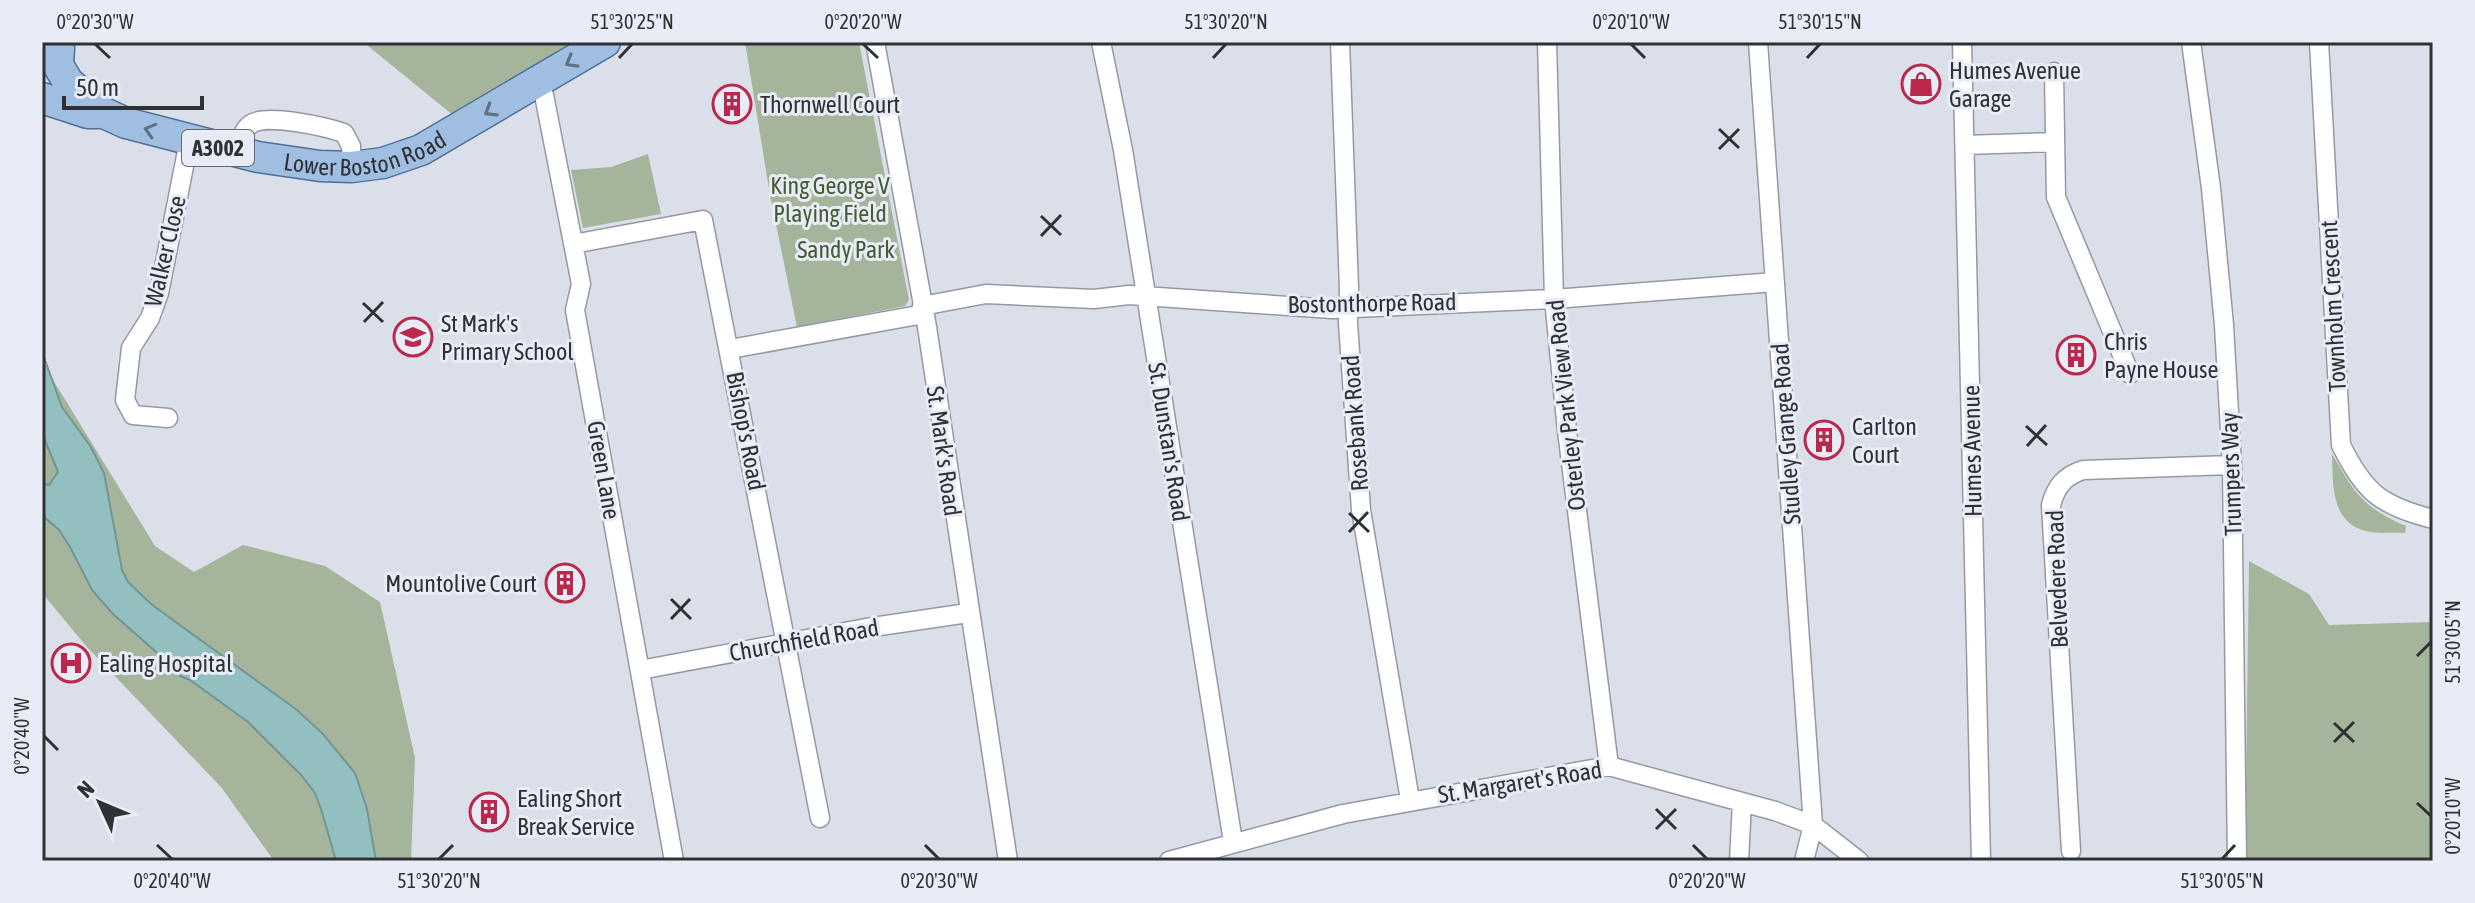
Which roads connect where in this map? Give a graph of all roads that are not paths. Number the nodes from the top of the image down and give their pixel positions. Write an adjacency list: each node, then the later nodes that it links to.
1 (605, 42): 12 (main road, Lower Boston Road / A3002, one-way to 12)
2 (875, 42): 23 (street, St. Mark's Road)
3 (1101, 42): 20 (street, St. Dunstan's Road)
4 (1340, 42): 22 (street, Rosebank Road)
5 (1547, 42): 21 (street, Osterley Park View Road)
6 (1758, 42): 19 (street, Studley Grange Road)
7 (1962, 42): 17 (street, Humes Avenue)
8 (2191, 42): 27 (street, Trumpers Way)
9 (2319, 42): 28 (street, Townholm Crescent)
10 (55, 54): 14 (main road, Lower Boston Road / A3002)
11 (2054, 72): 16 (street)
12 (537, 82): 15 (main road, Lower Boston Road / A3002, one-way to 15); 18 (street, Green Lane)
13 (42, 98): 14 (main road, Lower Boston Road / A3002)
14 (104, 113): 15 (main road, Lower Boston Road / A3002, one-way to 14)
15 (189, 141): 26 (street, Walker Close)
16 (2055, 142): 17 (street); 25 (street)
17 (1965, 145): 45 (street, Humes Avenue)
18 (573, 244): 24 (street, Bishop's Road); 31 (street, Green Lane)
19 (1775, 282): 21 (street, Bostonthorpe Road); 36 (street, Studley Grange Road)
20 (1146, 296): 22 (street, Bostonthorpe Road); 23 (street, Bostonthorpe Road); 37 (street, St. Dunstan's Road)
21 (1554, 299): 22 (street, Bostonthorpe Road); 32 (street, Osterley Park View Road)
22 (1349, 306): 33 (street, Rosebank Road)
23 (923, 310): 24 (street, Bostonthorpe Road); 29 (street, St. Mark's Road)
24 (730, 349): 30 (street, Bishop's Road)
25 (2130, 374)
26 (168, 418)
27 (2232, 465): 38 (street, Belvedere Road); 46 (street, Trumpers Way)
28 (2433, 519)
29 (968, 613): 30 (street, Churchfield Road); 40 (street, St. Mark's Road)
30 (786, 642): 31 (street, Churchfield Road); 35 (street, Bishop's Road)
31 (640, 670): 39 (street, Green Lane)
32 (1609, 766): 33 (street, St. Margaret's Road); 34 (street, St. Margaret's Road)
33 (1410, 800): 37 (street, St. Margaret's Road)
34 (1742, 802): 36 (street, St. Margaret's Road); 42 (street)
35 (820, 818)
36 (1813, 825): 43 (street, Studley Grange Road); 44 (street, St. Margaret's Road)
37 (1233, 842): 41 (street, St. Margaret's Road)
38 (2071, 851)
39 (674, 861)
40 (1008, 861)
41 (1169, 861)
42 (1739, 861)
43 (1804, 861)
44 (1859, 861)
45 (1981, 861)
46 (2237, 861)

